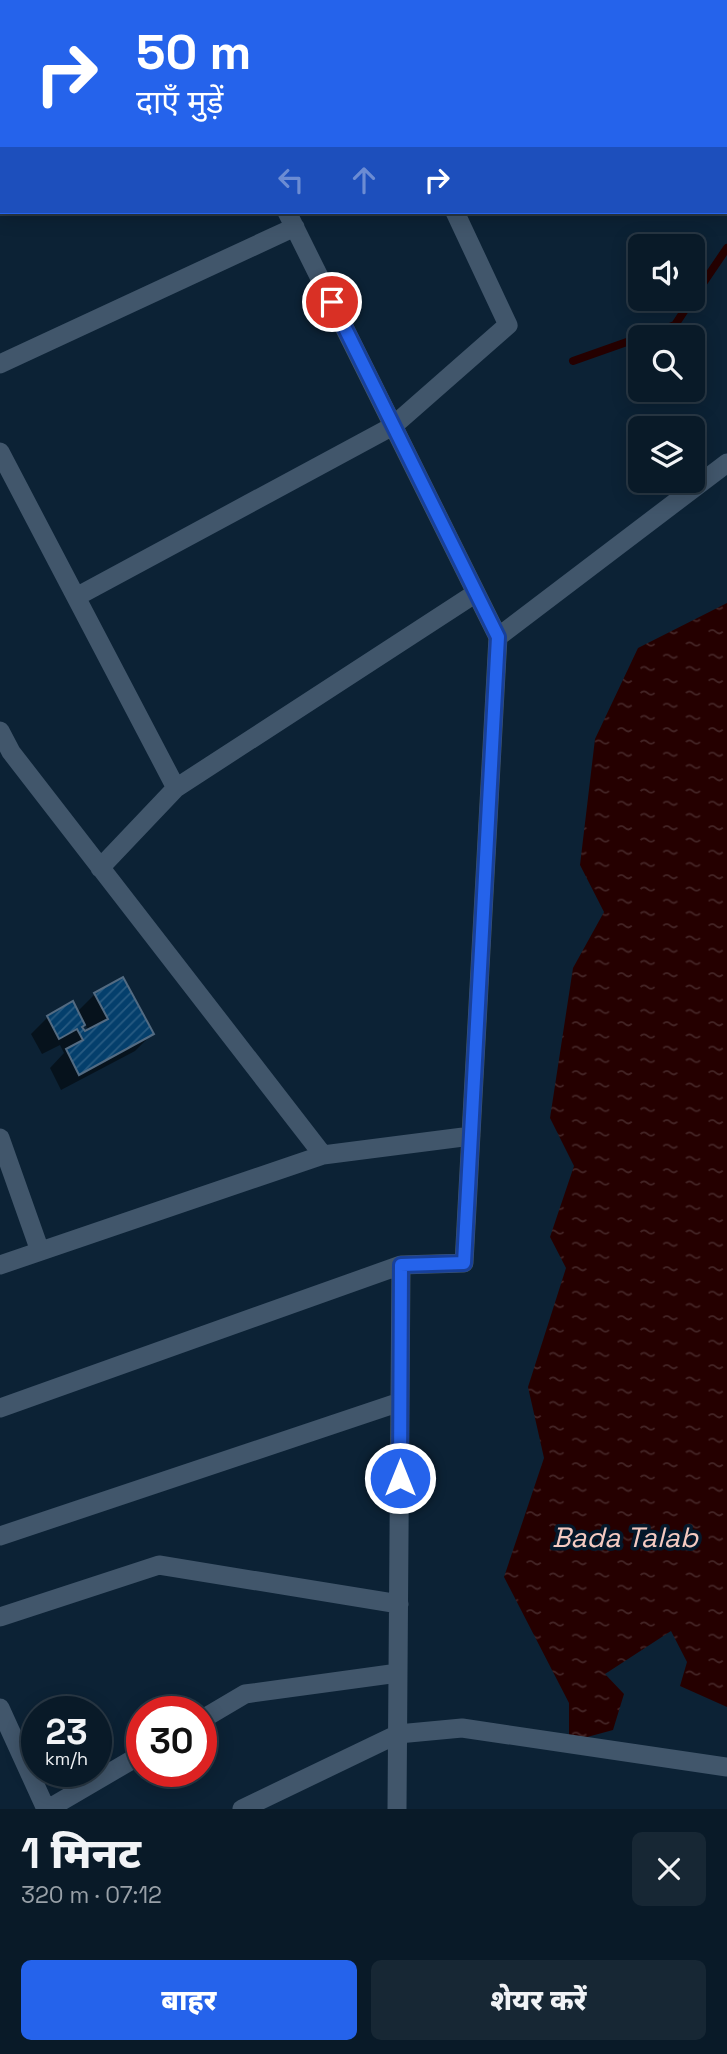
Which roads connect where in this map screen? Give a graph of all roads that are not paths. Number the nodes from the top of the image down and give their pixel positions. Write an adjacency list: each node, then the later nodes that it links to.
1 (456, 214): 4 (street)
2 (291, 220): 3 (street); 4 (street)
3 (0, 364)
4 (393, 426): 7 (street); 8 (street)
5 (0, 452): 8 (street)
6 (727, 463): 9 (street)
7 (476, 593): 9 (street); 11 (street)
8 (76, 597): 11 (street)
9 (498, 637): 13 (street)
10 (0, 731): 12 (street)
11 (176, 788): 12 (street)
12 (100, 868): 15 (street)
13 (471, 1136): 15 (street); 18 (street)
14 (0, 1138): 16 (street)
15 (323, 1155): 16 (street)
16 (40, 1251): 17 (street)
17 (0, 1265)
18 (401, 1265): 19 (street); 20 (street)
19 (400, 1402): 21 (street); 22 (street)
20 (0, 1408)
21 (0, 1536)
22 (399, 1604): 23 (street); 24 (street)
23 (0, 1617)
24 (398, 1673): 26 (street); 27 (street)
25 (0, 1708): 30 (street)
26 (217, 1711)
27 (398, 1734): 29 (street); 31 (street); 32 (street)
28 (126, 1763): 30 (street)
29 (727, 1767)
30 (47, 1809)
31 (242, 1809)
32 (397, 1809)

